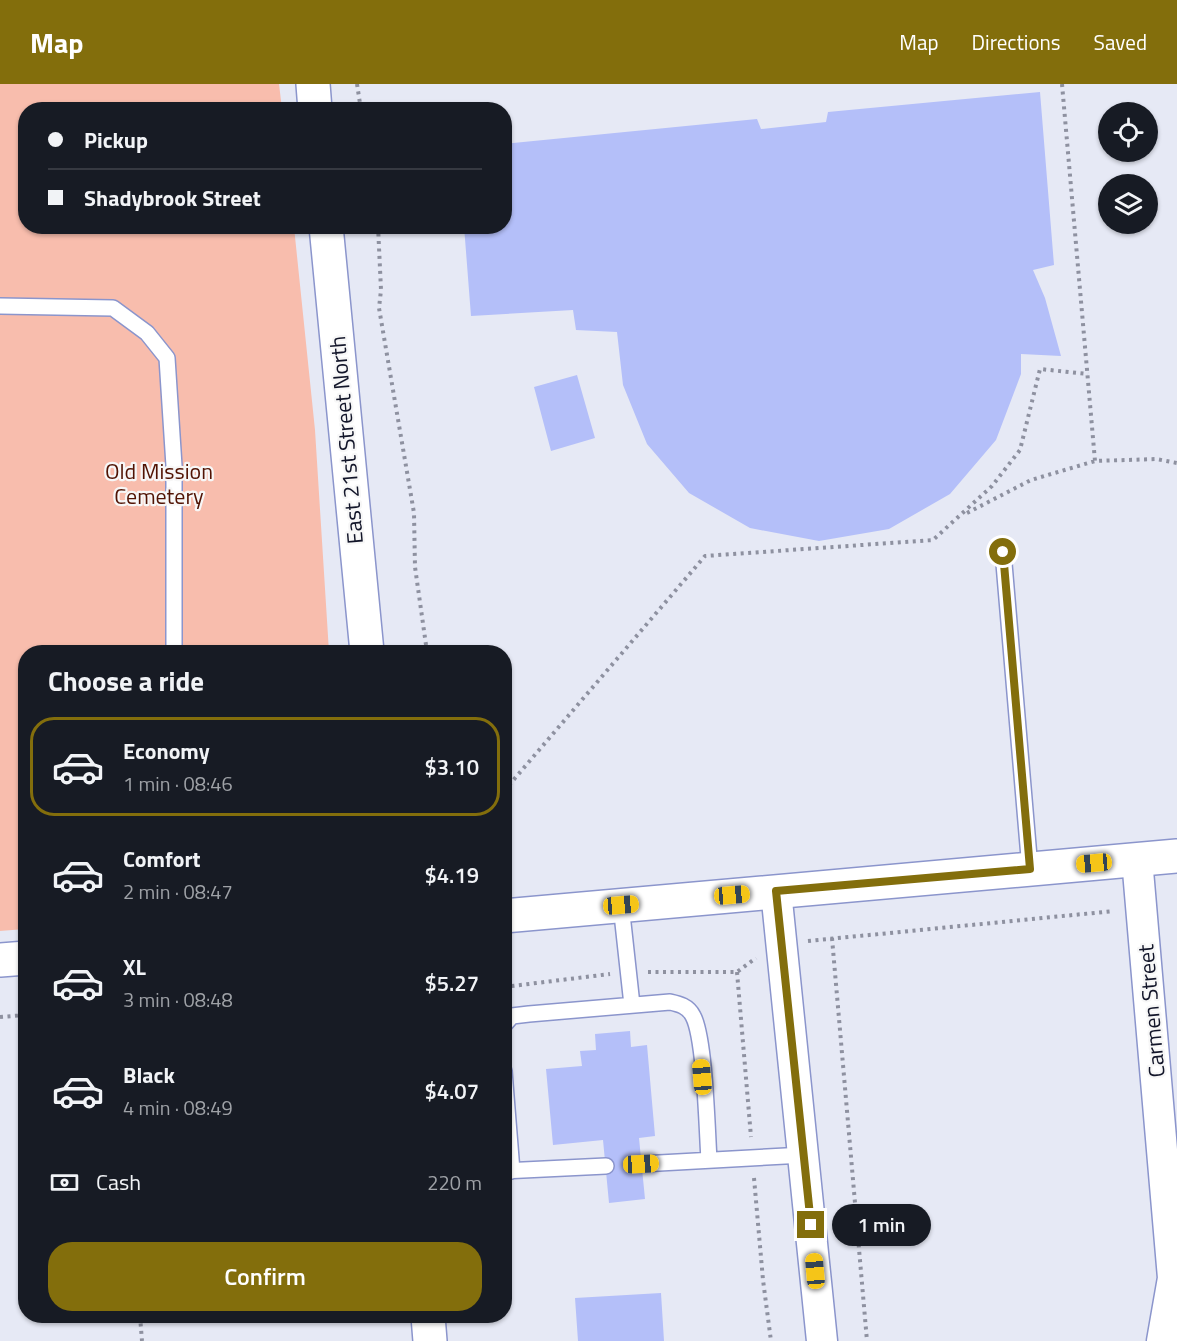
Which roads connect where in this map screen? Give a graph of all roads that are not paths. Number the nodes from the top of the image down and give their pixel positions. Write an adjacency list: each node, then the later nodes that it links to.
1 (313, 84): 2 (main road)
2 (314, 102)
3 (327, 234): 7 (main road, East 21st Street North)
4 (0, 306): 6 (lane)
5 (1003, 552): 10 (lane)
6 (174, 645)
7 (366, 645)
8 (1177, 856): 9 (main road)
9 (1137, 859): 10 (main road); 26 (street, Carmen Street)
10 (1030, 869): 11 (main road)
11 (776, 891): 12 (main road); 18 (street)
12 (621, 905): 13 (main road); 16 (lane)
13 (518, 914)
14 (18, 959): 15 (main road)
15 (0, 960)
16 (632, 1005): 17 (lane); 19 (lane)
17 (512, 1017)
18 (804, 1155): 19 (lane); 25 (street)
19 (709, 1160): 20 (lane)
20 (641, 1164)
21 (606, 1166): 22 (lane)
22 (512, 1171)
23 (429, 1323): 24 (main road)
24 (430, 1341)
25 (822, 1341)
26 (1162, 1341)

